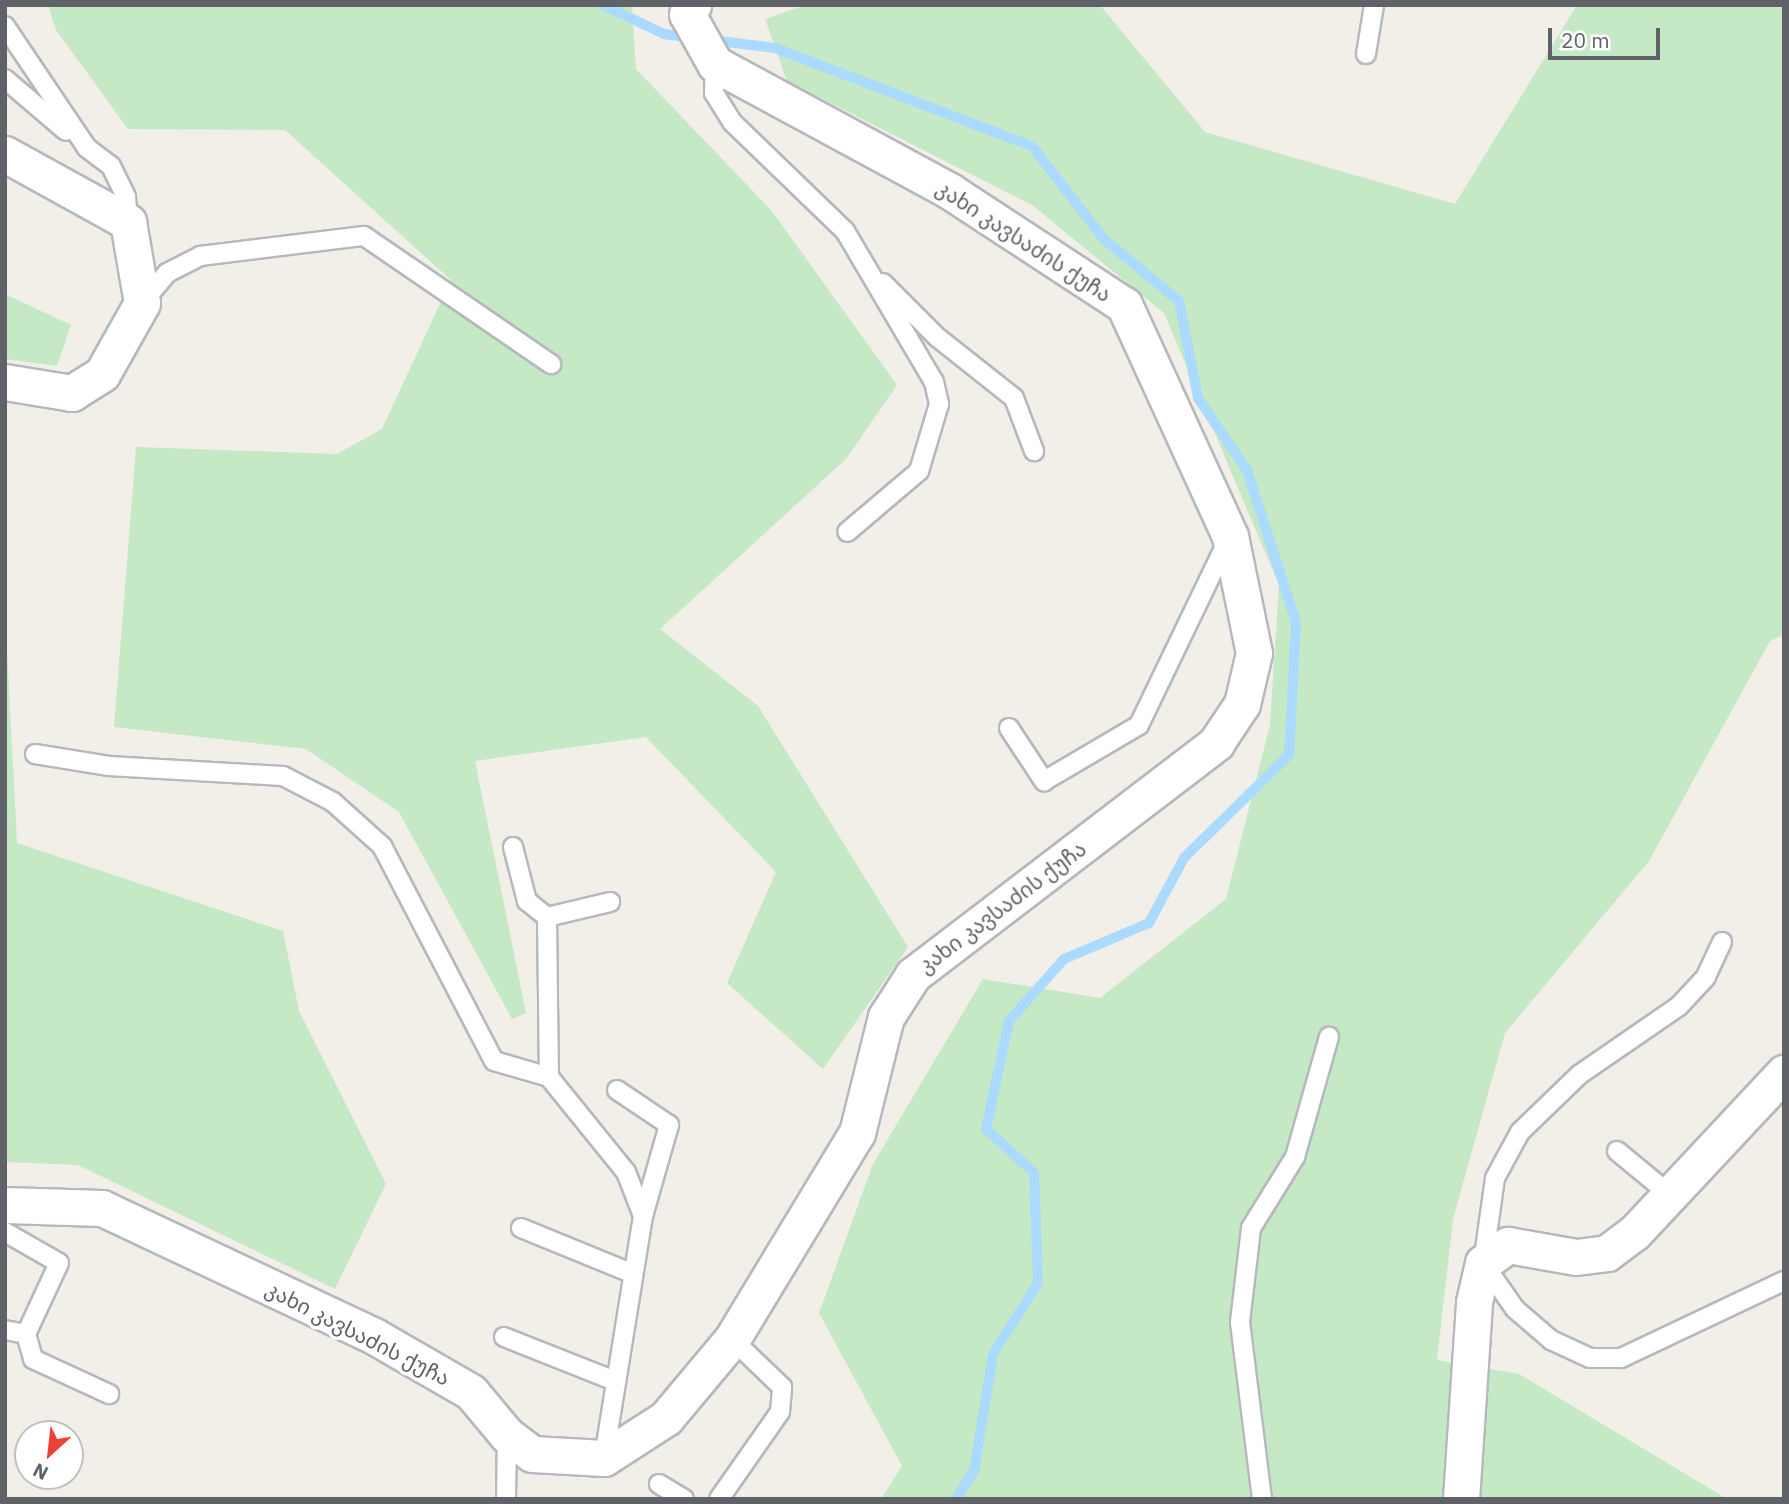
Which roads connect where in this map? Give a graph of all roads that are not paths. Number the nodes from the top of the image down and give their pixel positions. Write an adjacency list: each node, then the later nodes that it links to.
1 (693, 5): 5 (street)
2 (1374, 5): 4 (lane)
3 (5, 26): 7 (lane)
4 (1366, 54)
5 (715, 64): 10 (lane); 16 (street, კახი კავსაძის ქუჩა)
6 (5, 79): 7 (lane)
7 (88, 148): 9 (lane)
8 (5, 154): 9 (street)
9 (128, 222): 11 (street)
10 (866, 266): 14 (lane); 15 (lane)
11 (142, 303): 12 (lane); 13 (street)
12 (551, 364)
13 (5, 382)
14 (1034, 451)
15 (847, 532)
16 (1230, 536): 17 (lane); 39 (street, კახი კავსაძის ქუჩა)
17 (1009, 728)
18 (35, 754): 25 (lane)
19 (513, 847): 21 (lane)
20 (610, 902): 21 (lane)
21 (547, 917): 25 (lane)
22 (1722, 942): 33 (lane)
23 (1328, 1037): 48 (lane)
24 (1784, 1073): 28 (street)
25 (549, 1077): 30 (lane)
26 (617, 1090): 30 (lane)
27 (1617, 1151): 28 (lane)
28 (1668, 1193): 33 (street)
29 (5, 1205): 42 (street, კახი კავსაძის ქუჩა)
30 (643, 1216): 34 (lane)
31 (521, 1228): 34 (lane)
32 (5, 1232): 37 (lane)
33 (1483, 1263): 35 (lane); 49 (street)
34 (631, 1273): 40 (lane)
35 (1784, 1281)
36 (5, 1331): 37 (lane)
37 (26, 1334): 41 (lane)
38 (504, 1337): 40 (lane)
39 (732, 1339): 43 (street, კახი კავსაძის ქუჩა); 47 (lane)
40 (615, 1381): 43 (lane)
41 (109, 1394)
42 (507, 1435): 43 (street, კახი კავსაძის ქუჩა); 45 (lane)
43 (604, 1458)
44 (659, 1484): 46 (lane)
45 (506, 1499)
46 (684, 1499)
47 (719, 1499)
48 (1262, 1499)
49 (1461, 1499)

